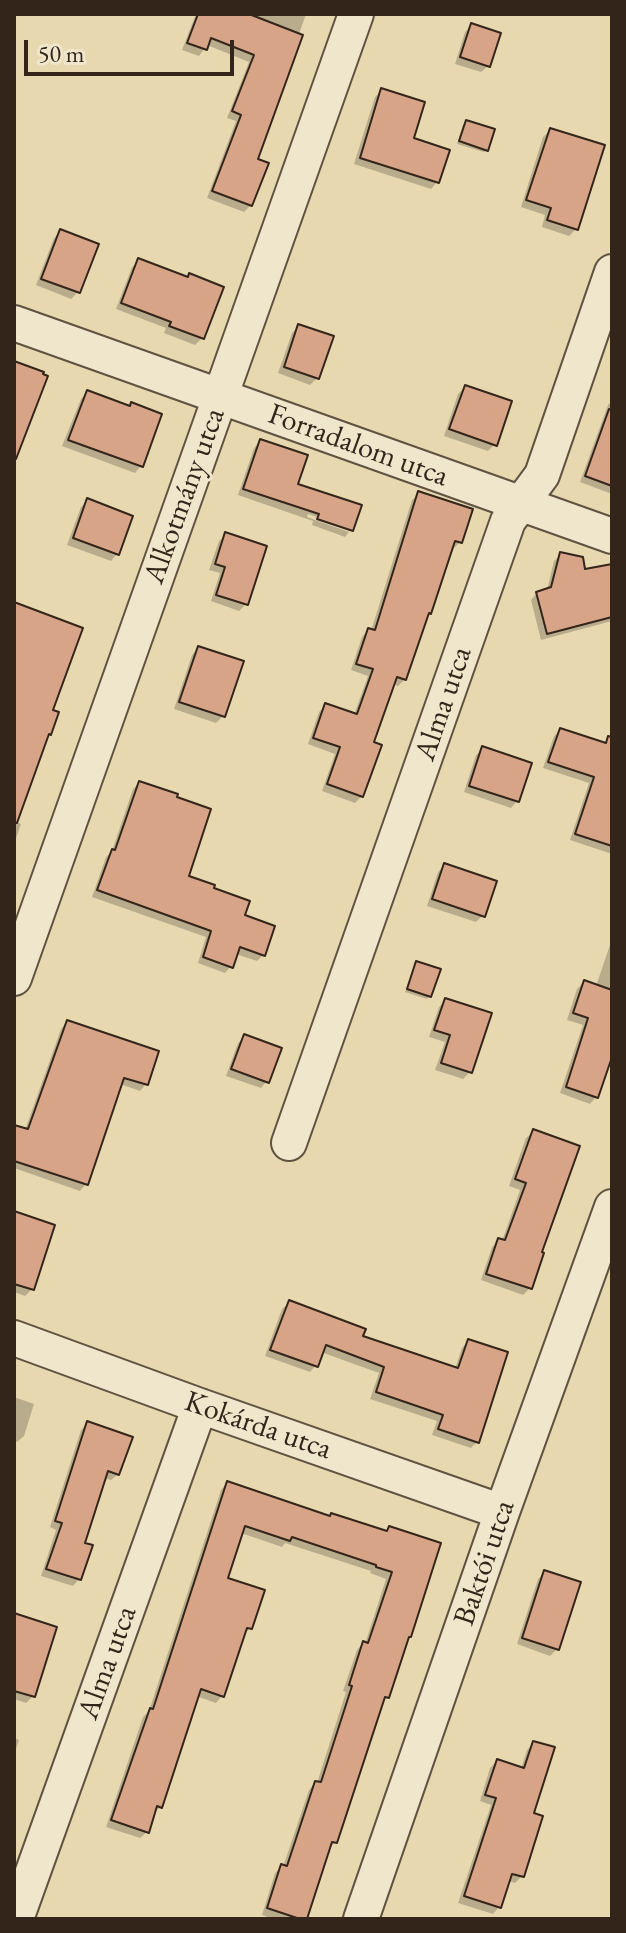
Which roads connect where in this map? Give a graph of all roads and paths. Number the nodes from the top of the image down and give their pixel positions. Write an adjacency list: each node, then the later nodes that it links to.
1 (356, 14): 4 (street, Alkotmány utca)
2 (612, 272): 5 (street, Alma utca)
3 (14, 323): 4 (street, Forradalom utca)
4 (220, 397): 5 (street, Forradalom utca); 7 (street, Alkotmány utca)
5 (521, 504): 6 (street, Forradalom utca); 8 (street, Alma utca)
6 (612, 536)
7 (14, 978)
8 (289, 1143)
9 (612, 1207): 12 (street, Baktói utca)
10 (14, 1338): 11 (street, Kokárda utca)
11 (200, 1406): 12 (street, Kokárda utca); 13 (street, Alma utca)
12 (502, 1512): 14 (street, Baktói utca)
13 (16, 1919)
14 (361, 1919)

